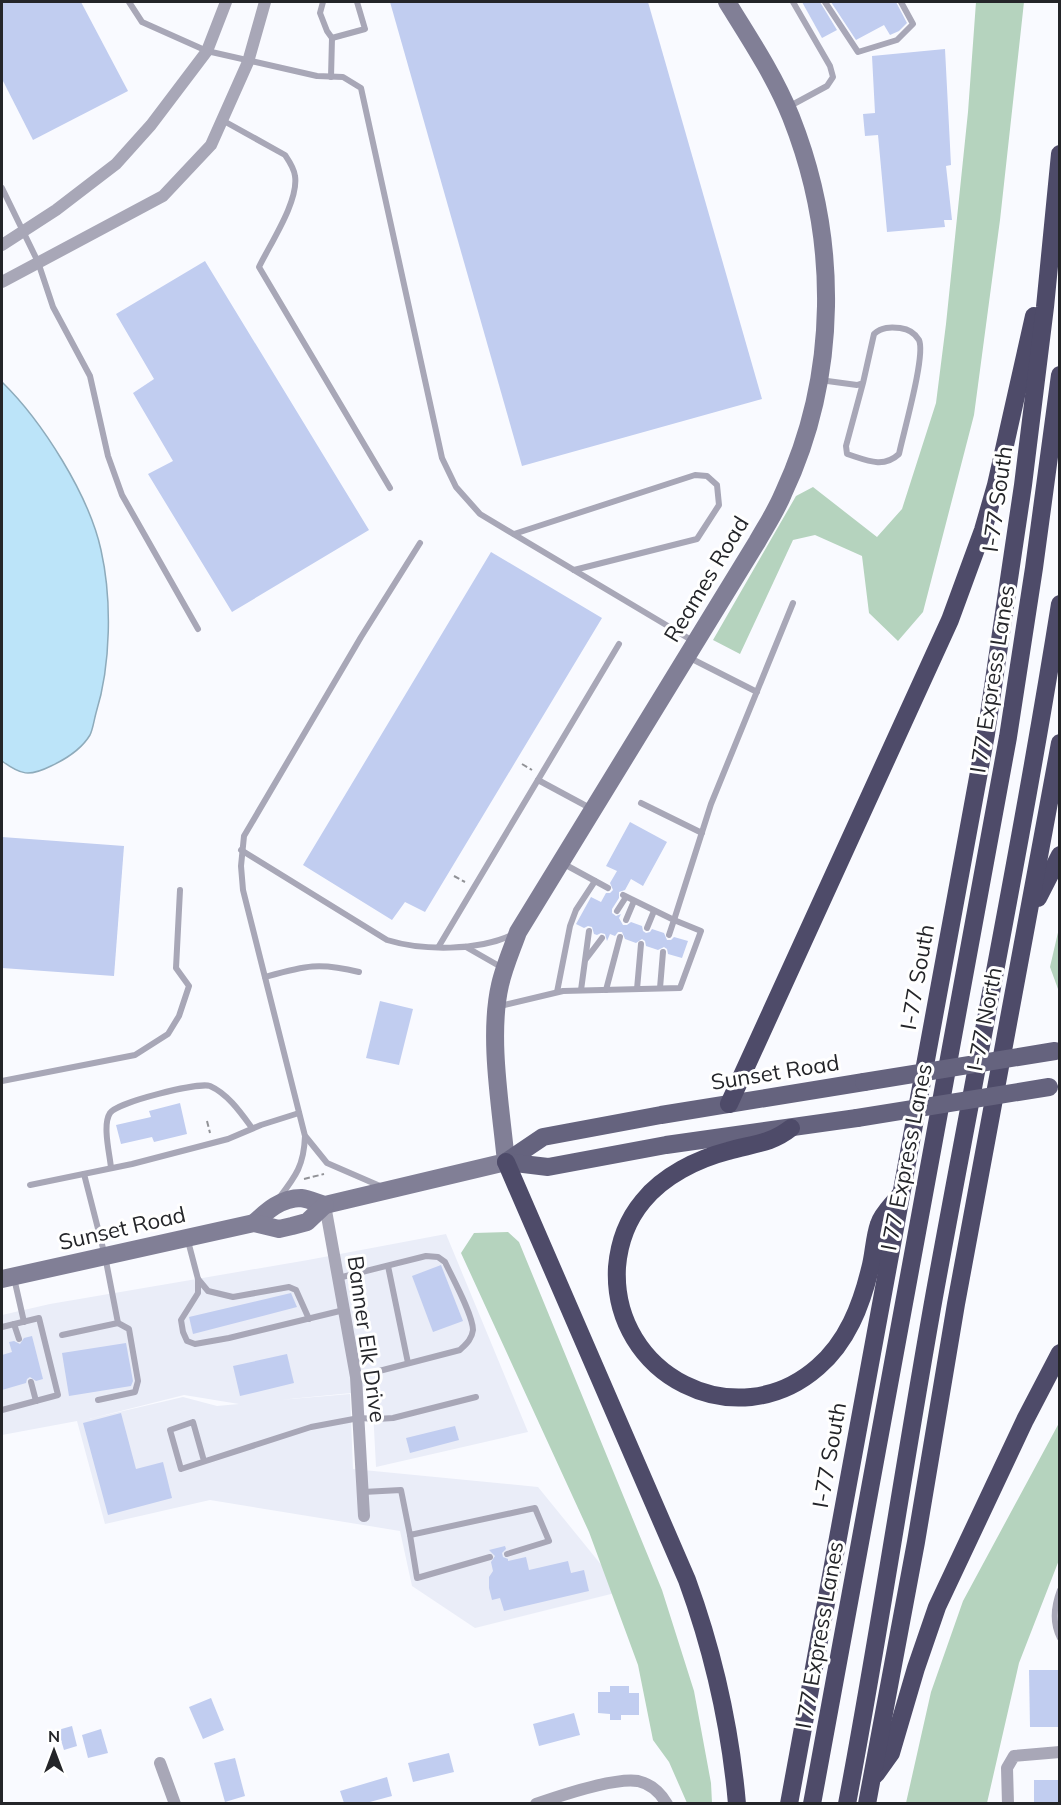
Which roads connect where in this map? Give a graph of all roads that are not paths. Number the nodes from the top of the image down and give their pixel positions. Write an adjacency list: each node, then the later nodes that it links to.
1 (129, 2): 11 (lane)
2 (226, 2): 11 (street)
3 (265, 2): 12 (street)
4 (323, 2): 10 (lane)
5 (357, 2): 10 (lane)
6 (727, 2): 14 (main road, Reames Road)
7 (793, 2): 14 (lane)
8 (825, 2): 9 (lane)
9 (901, 2)
10 (332, 38): 13 (lane)
11 (207, 51): 12 (lane); 18 (street)
12 (248, 62): 13 (lane); 15 (street)
13 (332, 77): 27 (lane)
14 (787, 107): 24 (main road, Reames Road)
15 (222, 120): 21 (street); 26 (lane)
16 (1059, 154): 19 (highway, I-77 South)
17 (2, 188): 18 (lane)
18 (24, 231): 20 (street); 21 (lane)
19 (1053, 232): 76 (highway); 86 (highway, I-77 South)
20 (2, 245)
21 (38, 262): 22 (street); 32 (lane)
22 (2, 282)
23 (1059, 375): 129 (highway, I 77 Express Lanes)
24 (820, 380): 25 (lane); 34 (main road, Reames Road)
25 (863, 383): 25 (lane)
26 (390, 488)
27 (514, 534): 29 (lane); 29 (lane)
28 (420, 543): 41 (lane)
29 (574, 570): 34 (lane)
30 (793, 603): 35 (lane)
31 (1059, 604): 130 (highway)
32 (198, 629)
33 (619, 644): 37 (lane)
34 (691, 649): 35 (lane); 39 (main road, Reames Road)
35 (757, 692): 40 (lane)
36 (1059, 742): 52 (highway, I-77 North)
37 (538, 780): 39 (lane); 60 (lane)
38 (641, 803): 40 (lane)
39 (592, 810): 43 (main road, Reames Road)
40 (702, 833): 51 (lane)
41 (241, 850): 60 (lane); 66 (lane)
42 (1059, 855): 52 (highway)
43 (561, 862): 44 (lane); 55 (main road, Reames Road)
44 (595, 881): 45 (lane); 71 (lane)
45 (608, 888)
46 (180, 890): 74 (lane)
47 (634, 902): 48 (lane); 49 (lane); 50 (lane)
48 (617, 911)
49 (654, 911): 51 (lane); 53 (lane)
50 (626, 920)
51 (674, 920): 56 (lane); 67 (lane)
52 (1027, 922): 123 (highway, I-77 North)
53 (647, 928)
54 (589, 931): 63 (lane)
55 (518, 932): 61 (lane); 64 (main road, Reames Road)
56 (669, 935)
57 (620, 937): 70 (lane)
58 (602, 938): 63 (lane)
59 (641, 944): 68 (lane)
60 (438, 946): 61 (lane)
61 (466, 946): 64 (lane)
62 (663, 952): 67 (lane)
63 (585, 959): 69 (lane)
64 (505, 969): 72 (main road, Reames Road)
65 (359, 972): 66 (lane)
66 (265, 977): 77 (lane)
67 (660, 988): 68 (lane)
68 (638, 989): 70 (lane)
69 (581, 990): 70 (lane); 71 (lane)
70 (606, 990)
71 (557, 992): 72 (lane)
72 (496, 1007): 81 (main road, Reames Road)
73 (1057, 1051): 76 (main road, Sunset Road, bridge)
74 (2, 1081)
75 (1054, 1086): 79 (main road, Sunset Road, bridge)
76 (729, 1104): 81 (main road, Sunset Road)
77 (299, 1113): 78 (lane); 80 (lane)
78 (252, 1128): 82 (lane); 82 (lane)
79 (791, 1128): 81 (main road, Sunset Road); 86 (highway)
80 (305, 1136): 85 (lane); 87 (lane)
81 (506, 1161): 85 (main road, Sunset Road); 127 (highway)
82 (111, 1168): 83 (lane)
83 (84, 1174): 84 (lane); 91 (lane)
84 (30, 1185)
85 (389, 1190): 88 (main road, Sunset Road)
86 (903, 1191): 128 (highway, I-77 South)
87 (273, 1205): 88 (main road, Sunset Road); 89 (main road)
88 (325, 1205): 89 (main road, Sunset Road); 94 (street, Banner Elk Drive)
89 (254, 1223): 90 (main road, Sunset Road)
90 (187, 1238): 91 (main road, Sunset Road); 95 (lane)
91 (105, 1256): 93 (main road, Sunset Road); 99 (lane)
92 (388, 1266): 94 (lane); 105 (lane); 105 (lane)
93 (8, 1278): 98 (lane)
94 (338, 1278): 96 (street, Banner Elk Drive)
95 (198, 1279): 97 (lane); 97 (lane)
96 (344, 1310): 97 (lane); 106 (street, Banner Elk Drive)
97 (309, 1319)
98 (24, 1322): 100 (lane); 110 (lane)
99 (118, 1323): 102 (lane); 109 (lane)
100 (14, 1324): 101 (lane); 103 (lane)
101 (2, 1327)
102 (62, 1335)
103 (19, 1339)
104 (1059, 1353): 123 (highway)
105 (408, 1363): 106 (lane)
106 (356, 1377): 112 (street, Banner Elk Drive)
107 (31, 1382): 110 (lane)
108 (476, 1397): 112 (lane)
109 (98, 1400)
110 (36, 1401): 111 (lane)
111 (2, 1410)
112 (359, 1418): 113 (lane); 114 (street, Banner Elk Drive)
113 (204, 1461): 113 (lane)
114 (363, 1492): 115 (street, Banner Elk Drive); 116 (lane)
115 (363, 1516)
116 (410, 1535): 117 (lane); 118 (lane)
117 (507, 1554)
118 (490, 1557)
119 (1059, 1590): 120 (lane)
120 (1059, 1638)
121 (1059, 1752): 132 (street)
122 (160, 1763): 124 (street)
123 (871, 1781): 131 (highway)
124 (175, 1803)
125 (536, 1803): 126 (street)
126 (667, 1803)
127 (737, 1803)
128 (789, 1803)
129 (812, 1803)
130 (847, 1803)
131 (867, 1803)
132 (1008, 1803)

